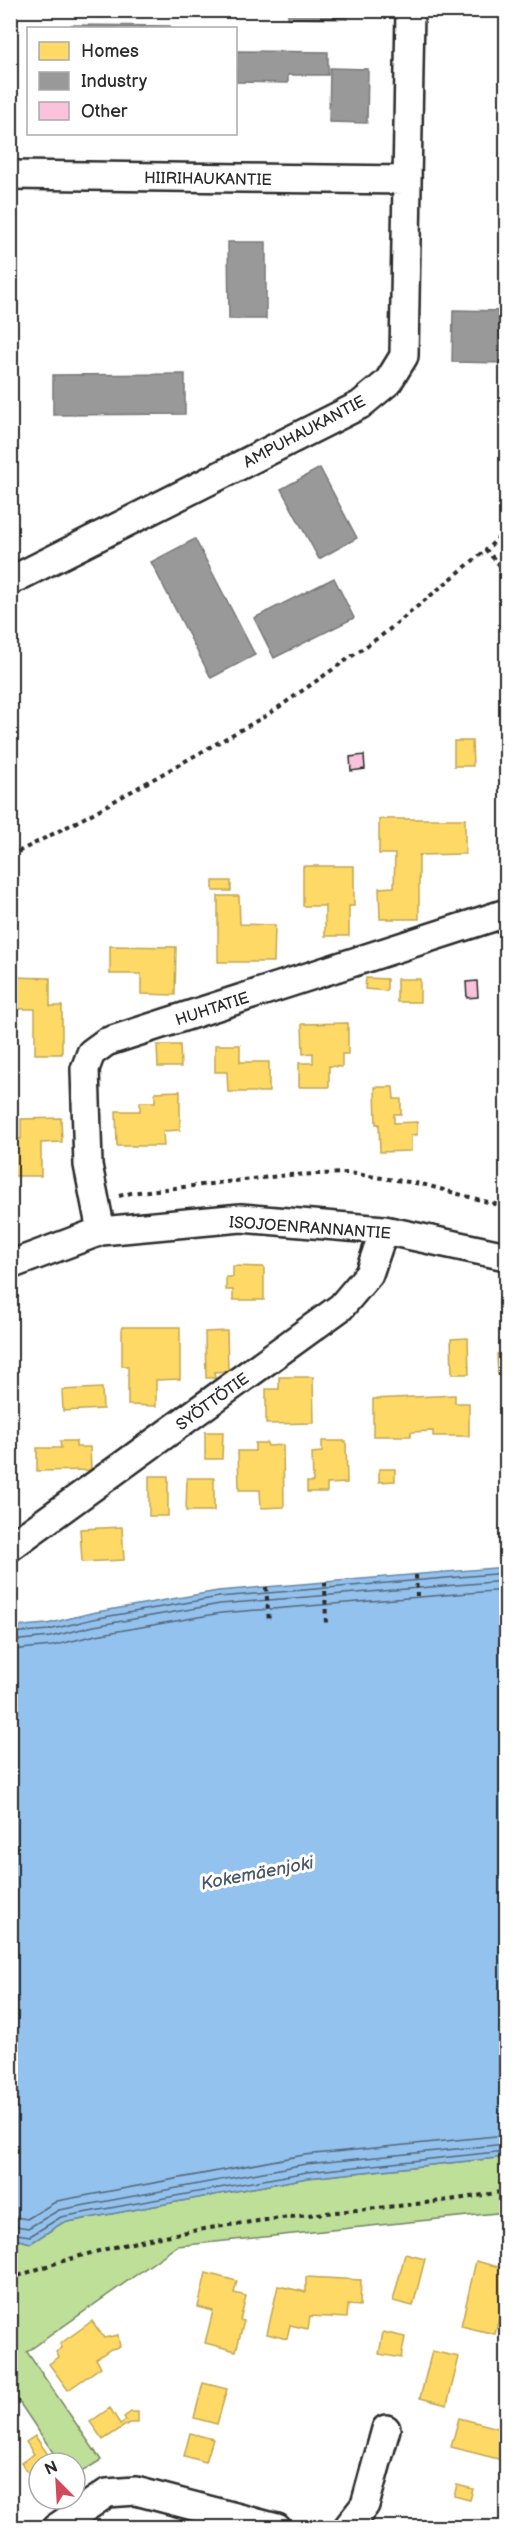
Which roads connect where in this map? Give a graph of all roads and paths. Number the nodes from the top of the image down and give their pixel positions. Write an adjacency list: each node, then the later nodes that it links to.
1 (410, 10): 3 (street, AMPUHAUKANTIE)
2 (10, 175): 3 (street, HIIRIHAUKANTIE)
3 (406, 180): 7 (street, AMPUHAUKANTIE)
4 (507, 530): 5 (path)
5 (486, 549): 6 (path); 8 (path)
6 (507, 572)
7 (10, 581)
8 (10, 856)
9 (507, 913): 11 (street, HUHTATIE)
10 (384, 1230): 11 (street, ISOJOENRANNANTIE); 12 (street, ISOJOENRANNANTIE); 14 (street, SYÖTTÖTIE)
11 (101, 1231): 13 (street, ISOJOENRANNANTIE)
12 (507, 1256)
13 (10, 1265)
14 (10, 1547)
15 (416, 1575): 18 (path)
16 (325, 1582): 20 (path)
17 (266, 1587): 19 (path)
18 (417, 1596)
19 (269, 1622)
20 (326, 1627)
21 (507, 2191): 22 (path)
22 (10, 2279)
23 (386, 2429): 26 (street)
24 (56, 2528): 25 (street)
25 (277, 2528)
26 (347, 2528)

